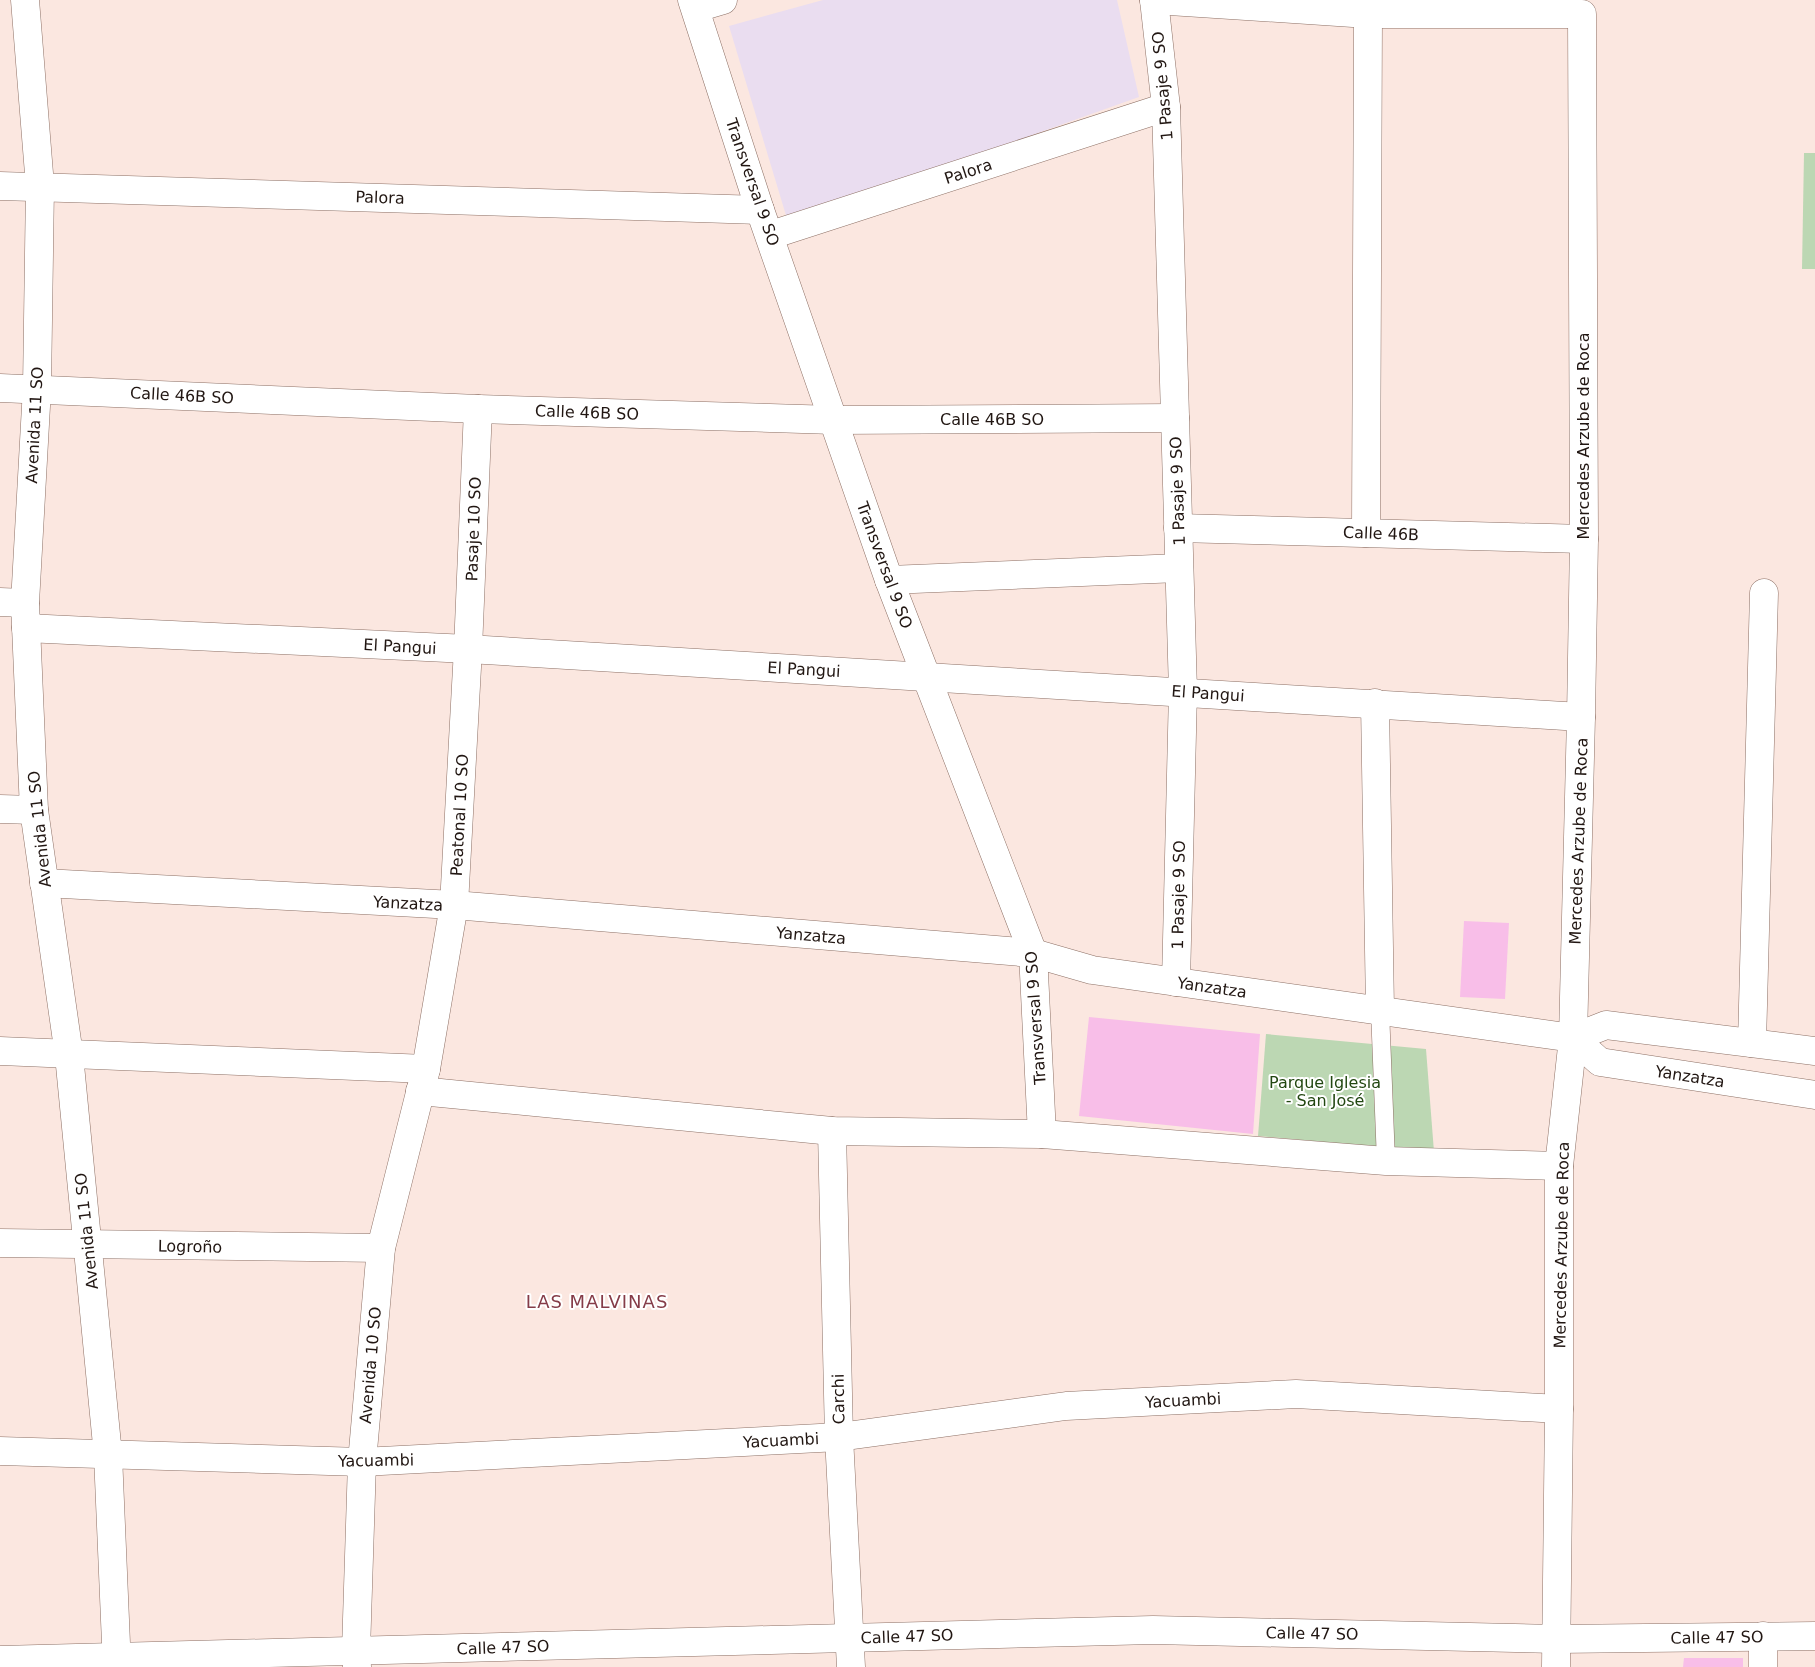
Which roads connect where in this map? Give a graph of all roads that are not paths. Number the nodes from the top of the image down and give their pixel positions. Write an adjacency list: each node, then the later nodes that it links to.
1 (25, 0): 8 (street, Avenida 11 SO)
2 (722, 0): 4 (street)
3 (1154, 0): 5 (street); 6 (street, 1 Pasaje 9 SO)
4 (694, 4): 9 (street, Transversal 9 SO)
5 (1368, 14): 17 (street); 18 (street, Mercedes Arzube de Roca)
6 (1166, 107): 10 (street, Palora); 14 (street, 1 Pasaje 9 SO)
7 (0, 186): 8 (street, Palora)
8 (40, 186): 9 (street, Palora); 12 (street, Avenida 11 SO)
9 (760, 210): 10 (street, Transversal 9 SO)
10 (771, 235): 15 (street, Transversal 9 SO)
11 (0, 388): 12 (street, Calle 46B SO)
12 (37, 388): 13 (street, Calle 46B SO); 22 (street, Avenida 11 SO)
13 (478, 409): 15 (street, Calle 46B SO); 23 (street, Pasaje 10 SO)
14 (1174, 418): 15 (street, Calle 46B SO); 16 (street, 1 Pasaje 9 SO)
15 (834, 420): 20 (street, Transversal 9 SO)
16 (1178, 528): 17 (street, Calle 46B); 19 (street, 1 Pasaje 9 SO)
17 (1366, 533): 18 (street, Calle 46B)
18 (1584, 539): 27 (street, Mercedes Arzube de Roca)
19 (1179, 568): 20 (street); 25 (street, 1 Pasaje 9 SO)
20 (889, 580): 24 (street, Transversal 9 SO)
21 (1764, 593): 36 (street)
22 (17, 611): 23 (street, El Pangui); 29 (street, Avenida 11 SO)
23 (468, 650): 24 (street, El Pangui); 31 (street, Peatonal 10 SO)
24 (926, 676): 25 (street, El Pangui); 32 (street, Transversal 9 SO)
25 (1183, 692): 26 (street, El Pangui); 33 (street, 1 Pasaje 9 SO)
26 (1375, 704): 27 (street, El Pangui); 34 (street)
27 (1582, 717): 35 (street, Mercedes Arzube de Roca)
28 (0, 809): 29 (street)
29 (34, 810): 30 (street, Avenida 11 SO)
30 (44, 883): 31 (street, Yanzatza); 39 (street, Avenida 11 SO)
31 (454, 905): 32 (street, Yanzatza); 40 (street, Peatonal 10 SO)
32 (1033, 953): 33 (street, Yanzatza); 43 (street, Transversal 9 SO)
33 (1176, 982): 34 (street, Yanzatza)
34 (1380, 1010): 35 (street, Yanzatza); 44 (lane)
35 (1573, 1038): 36 (street, Yanzatza); 41 (street, Yanzatza); 45 (street, Mercedes Arzube de Roca)
36 (1752, 1043): 38 (street, Yanzatza)
37 (0, 1051): 39 (street)
38 (1815, 1051)
39 (68, 1055): 40 (street); 47 (street, Avenida 11 SO)
40 (423, 1080): 42 (street); 48 (street, Avenida 10 SO)
41 (1815, 1095)
42 (832, 1131): 43 (street); 50 (street, Carchi)
43 (1042, 1134): 44 (street)
44 (1386, 1161): 45 (street)
45 (1558, 1166): 49 (street, Mercedes Arzube de Roca)
46 (0, 1243): 47 (street, Logroño)
47 (88, 1245): 48 (street, Logroño); 52 (street, Avenida 11 SO)
48 (381, 1248): 53 (street, Avenida 10 SO)
49 (1559, 1409): 50 (street, Yacuambi); 57 (street, Mercedes Arzube de Roca)
50 (839, 1438): 53 (street, Yacuambi); 56 (street, Carchi)
51 (0, 1451): 52 (street, Yacuambi)
52 (108, 1456): 53 (street, Yacuambi); 61 (street, Avenida 11 SO)
53 (362, 1462): 59 (street, Avenida 10 SO)
54 (1763, 1636): 55 (street, Calle 47 SO); 57 (street, Calle 47 SO); 64 (street)
55 (1815, 1636)
56 (848, 1638): 57 (street, Calle 47 SO); 58 (street, Calle 47 SO); 62 (street, Carchi)
57 (1556, 1638): 63 (street, Mercedes Arzube de Roca)
58 (588, 1656): 59 (street, Calle 47 SO)
59 (357, 1659): 61 (street, Calle 47 SO)
60 (0, 1660): 61 (street, Calle 47 SO)
61 (116, 1661)
62 (851, 1667)
63 (1556, 1667)
64 (1763, 1667)

